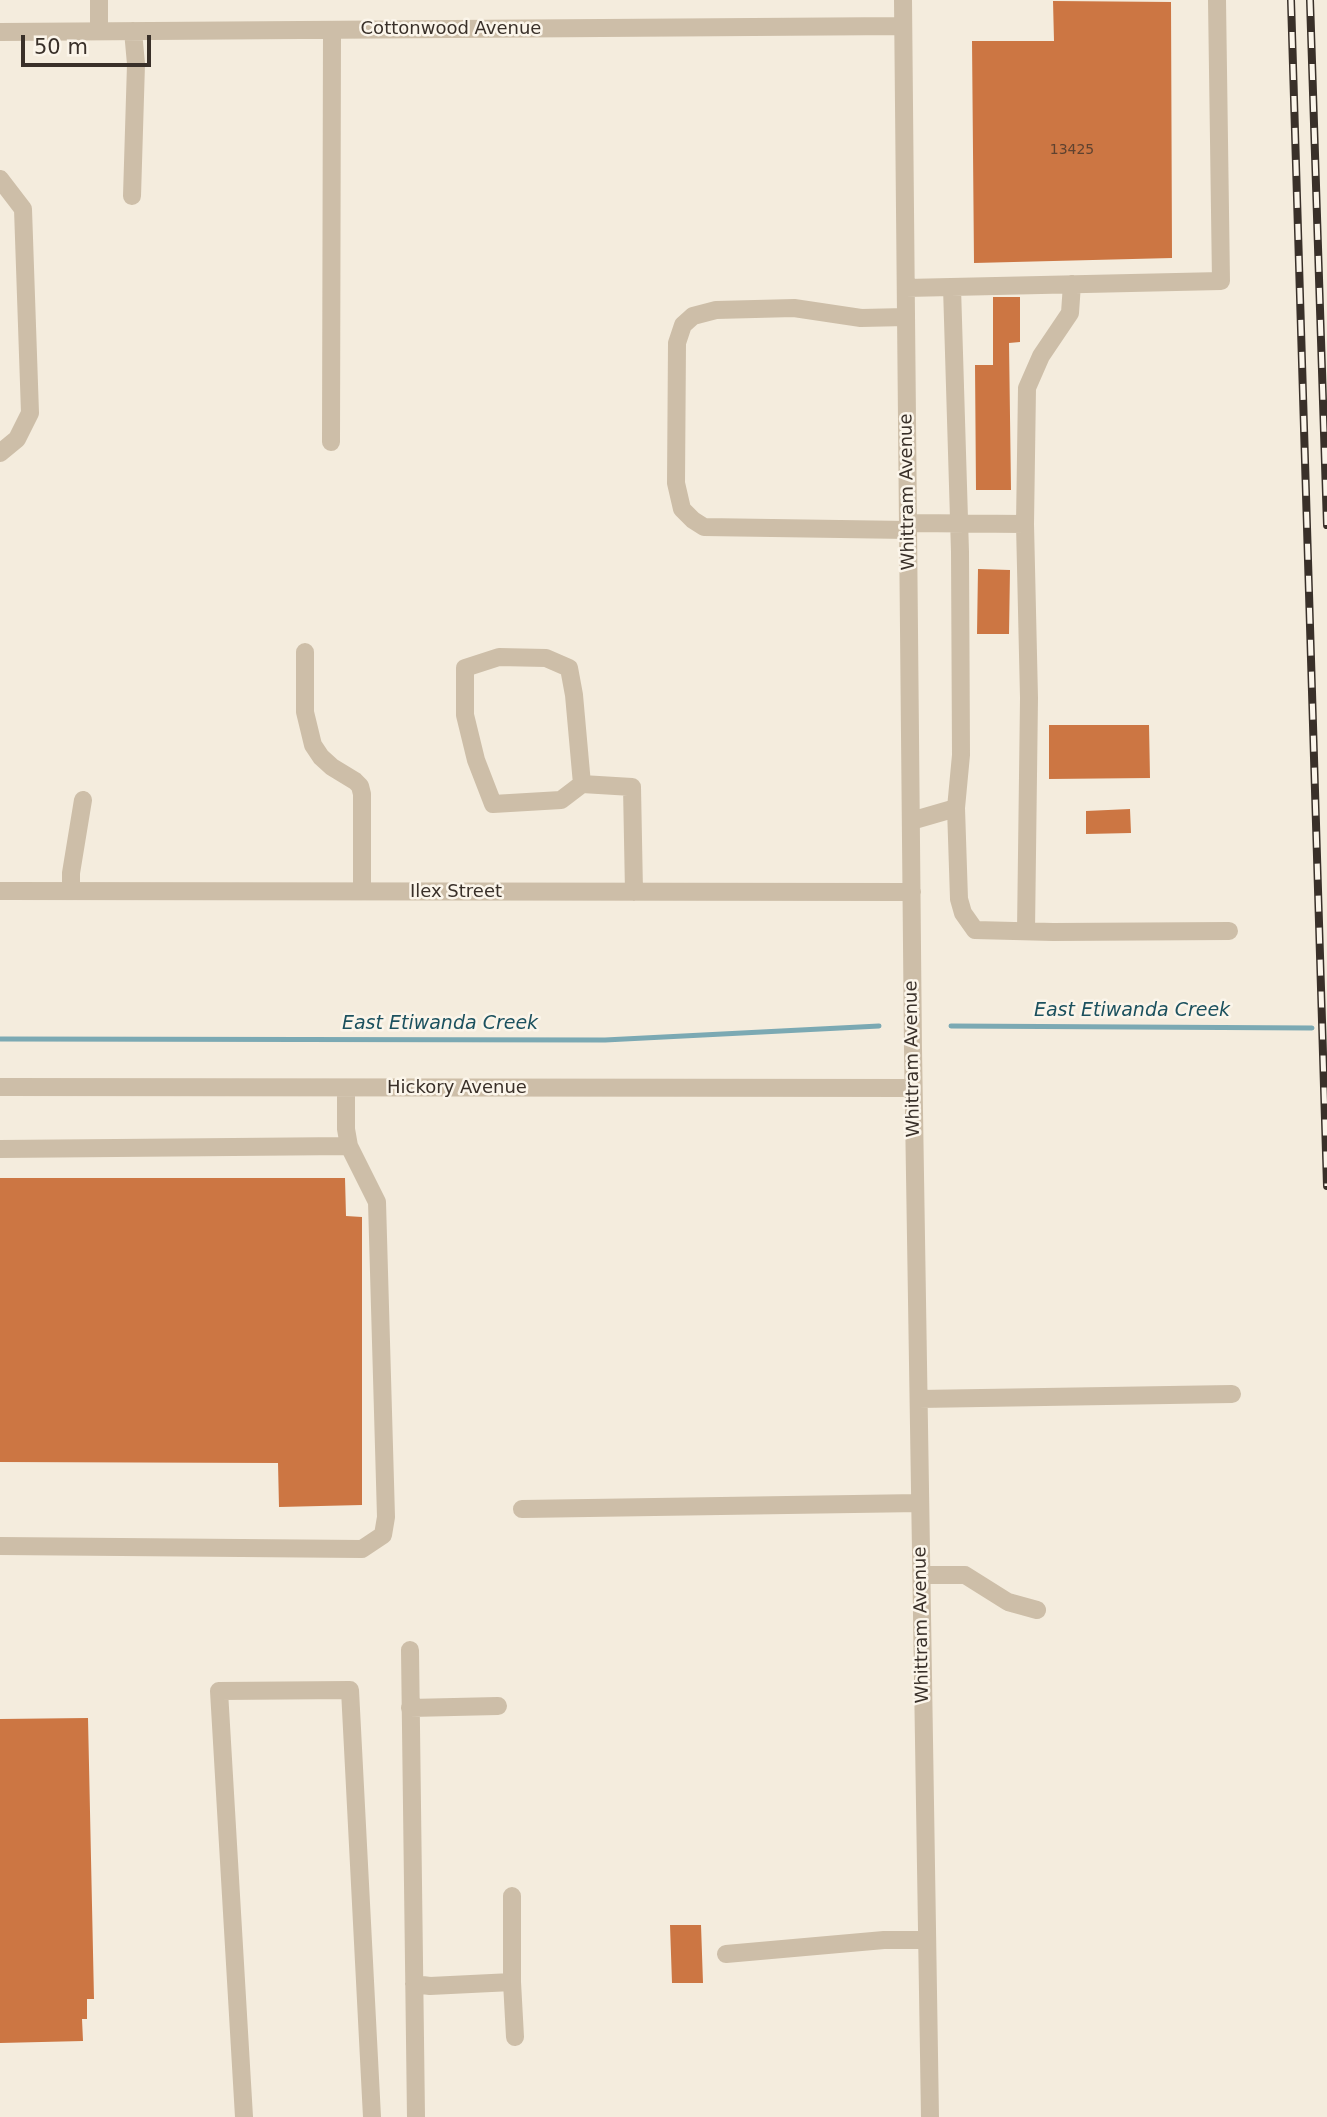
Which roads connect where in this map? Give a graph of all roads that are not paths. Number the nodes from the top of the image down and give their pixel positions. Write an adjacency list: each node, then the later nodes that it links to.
1 (99, 0): 6 (street)
2 (903, 0): 4 (street, Whittram Avenue)
3 (1217, 0): 11 (street)
4 (903, 26): 5 (street, Cottonwood Avenue); 13 (street, Whittram Avenue)
5 (332, 30): 7 (street, Cottonwood Avenue); 15 (street)
6 (99, 31): 7 (street, Cottonwood Avenue); 8 (street, Cottonwood Avenue)
7 (134, 31): 10 (street)
8 (0, 32)
9 (0, 179): 16 (street)
10 (132, 196)
11 (1072, 284): 12 (street); 18 (street)
12 (952, 287): 13 (street); 17 (street)
13 (906, 288): 14 (street, Whittram Avenue)
14 (906, 317): 19 (street, Whittram Avenue); 19 (street)
15 (331, 442)
16 (0, 453)
17 (958, 522): 18 (street); 19 (street); 23 (street)
18 (1025, 524): 30 (street)
19 (908, 526): 24 (street, Whittram Avenue)
20 (305, 652): 27 (street)
21 (582, 784): 21 (street); 28 (street)
22 (83, 800): 26 (street)
23 (956, 808): 24 (street); 30 (street)
24 (911, 821): 29 (street, Whittram Avenue)
25 (0, 891): 26 (street, Ilex Street)
26 (71, 891): 27 (street, Ilex Street)
27 (362, 891): 28 (street, Ilex Street)
28 (634, 892): 29 (street, Ilex Street)
29 (912, 892): 34 (street, Whittram Avenue)
30 (1026, 931): 31 (street)
31 (1229, 931)
32 (0, 1087): 33 (street, Hickory Avenue)
33 (346, 1088): 34 (street, Hickory Avenue); 35 (street)
34 (914, 1088): 38 (street, Whittram Avenue)
35 (349, 1146): 36 (street); 41 (street)
36 (0, 1149)
37 (1232, 1394): 38 (street)
38 (919, 1399): 39 (street, Whittram Avenue)
39 (920, 1503): 40 (street); 42 (street, Whittram Avenue)
40 (523, 1509)
41 (0, 1546)
42 (922, 1575): 43 (street); 48 (street, Whittram Avenue)
43 (1037, 1611)
44 (410, 1650): 46 (street)
45 (498, 1706): 46 (street)
46 (411, 1707): 51 (street)
47 (512, 1896): 50 (street)
48 (927, 1940): 49 (street); 56 (street, Whittram Avenue)
49 (726, 1954)
50 (512, 1982): 51 (street); 52 (street)
51 (414, 1984): 55 (street)
52 (515, 2037)
53 (244, 2117): 54 (street)
54 (372, 2117)
55 (416, 2117)
56 (930, 2117)

